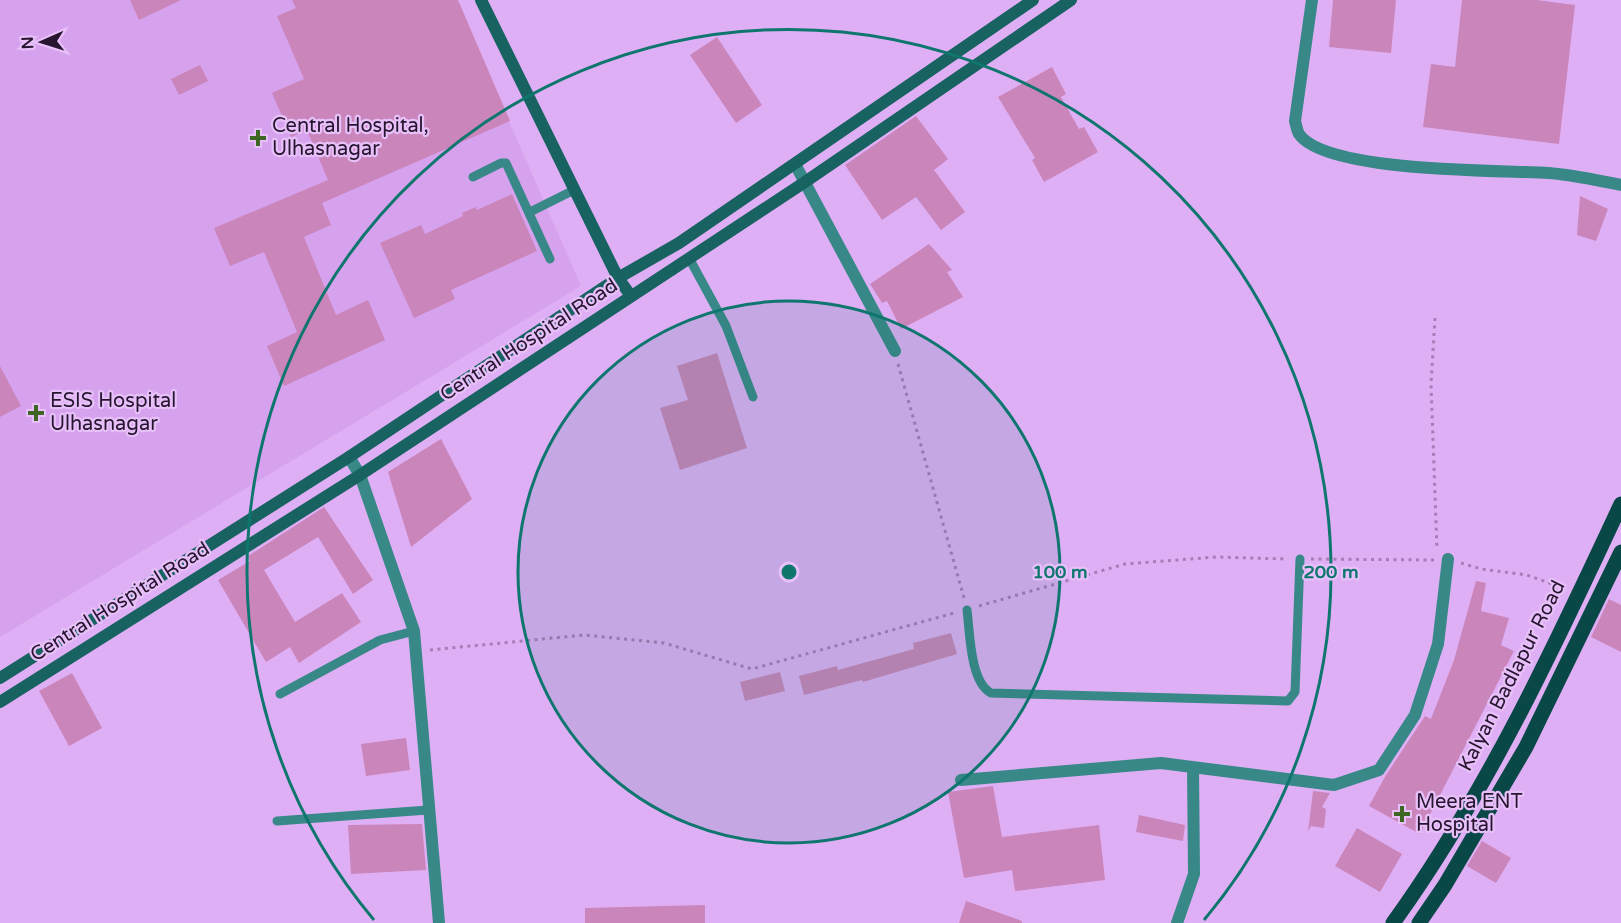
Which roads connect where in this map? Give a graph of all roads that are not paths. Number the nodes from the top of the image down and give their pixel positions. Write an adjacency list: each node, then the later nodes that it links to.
1 (481, 0): 9 (street)
2 (1033, 0): 5 (street, Central Hospital Road)
3 (1071, 0): 7 (street, Central Hospital Road)
4 (1312, 0): 8 (street)
5 (795, 164): 7 (street); 13 (street, Central Hospital Road)
6 (473, 177): 10 (lane)
7 (805, 182): 11 (street, Central Hospital Road); 15 (street)
8 (1621, 185)
9 (574, 190): 10 (lane); 13 (street)
10 (530, 212): 12 (lane)
11 (688, 258): 14 (street, Central Hospital Road); 16 (lane)
12 (550, 259)
13 (618, 278): 14 (street); 17 (street, Central Hospital Road)
14 (631, 296): 18 (street, Central Hospital Road)
15 (895, 351)
16 (753, 397)
17 (349, 457): 18 (street); 25 (street, Central Hospital Road)
18 (360, 475): 24 (street); 27 (street, Central Hospital Road)
19 (1621, 504): 34 (main road, Kalyan Badlapur Road)
20 (1621, 552): 35 (main road, Kalyan Badlapur Road)
21 (1300, 559): 23 (lane)
22 (1448, 559): 28 (street)
23 (967, 610)
24 (414, 631): 26 (lane); 30 (street)
25 (0, 678)
26 (280, 694)
27 (0, 702)
28 (1193, 767): 29 (street); 33 (street)
29 (961, 780)
30 (428, 810): 31 (lane); 32 (street)
31 (277, 821)
32 (440, 923)
33 (1177, 923)
34 (1394, 923)
35 (1419, 923)

